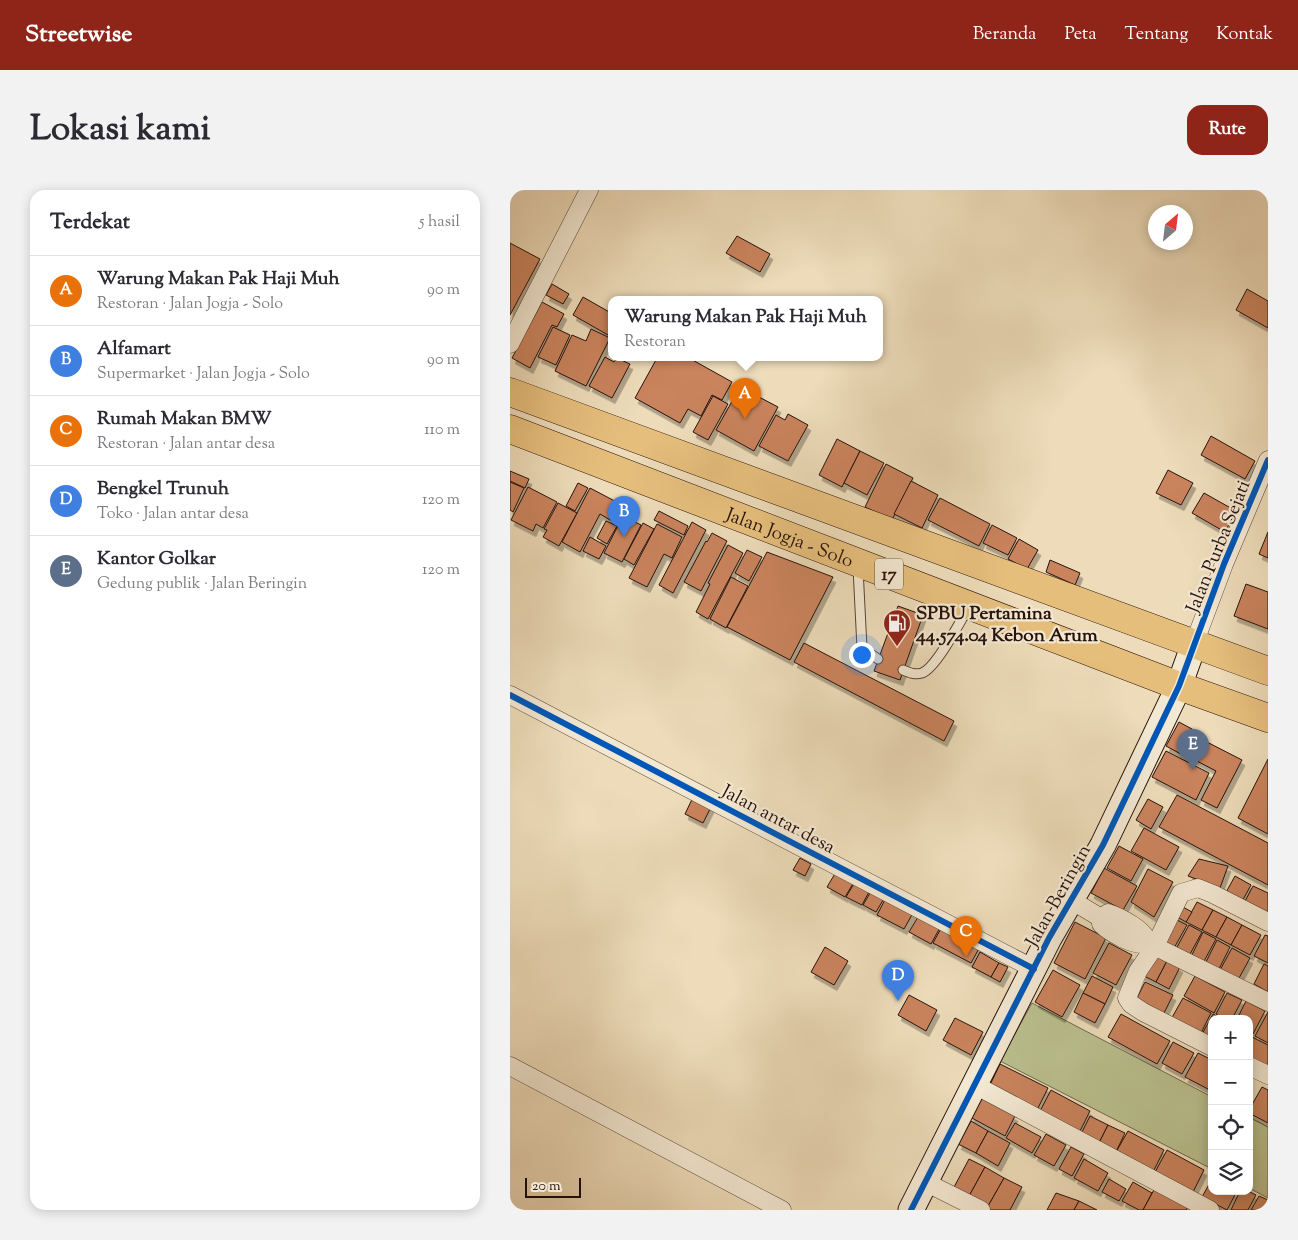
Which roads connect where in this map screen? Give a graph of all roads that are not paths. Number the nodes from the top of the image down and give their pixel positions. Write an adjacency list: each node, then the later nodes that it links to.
1 (589, 190): 2 (street)
2 (510, 344)
3 (510, 392): 8 (highway, Jalan Jogja - Solo / 17)
4 (510, 429): 6 (highway, Jalan Jogja - Solo / 17)
5 (1268, 460): 8 (street, Jalan Purba Sejati)
6 (858, 563): 7 (highway, Jalan Jogja - Solo / 17); 9 (lane)
7 (970, 606): 10 (lane); 12 (highway, Jalan Jogja - Solo / 17)
8 (1194, 644): 11 (highway, Jalan Jogja - Solo / 17); 12 (street, Jalan Beringin)
9 (878, 659)
10 (903, 670)
11 (1268, 671)
12 (1179, 686): 14 (highway, Jalan Jogja - Solo / 17); 15 (street, Jalan Beringin)
13 (510, 695): 18 (street, Jalan antar desa)
14 (1268, 718)
15 (1071, 900): 17 (street); 18 (street, Jalan Beringin)
16 (1268, 922): 17 (street)
17 (1152, 944): 19 (street); 20 (street)
18 (1034, 969): 24 (street, Jalan Beringin)
19 (1268, 1002)
20 (1208, 1045)
21 (510, 1066): 26 (street)
22 (1253, 1068): 23 (street)
23 (1268, 1075)
24 (975, 1085): 25 (street, Jalan Beringin); 29 (street)
25 (926, 1182): 27 (street, Jalan Beringin); 28 (street)
26 (782, 1210)
27 (911, 1210)
28 (981, 1210)
29 (1210, 1210)

